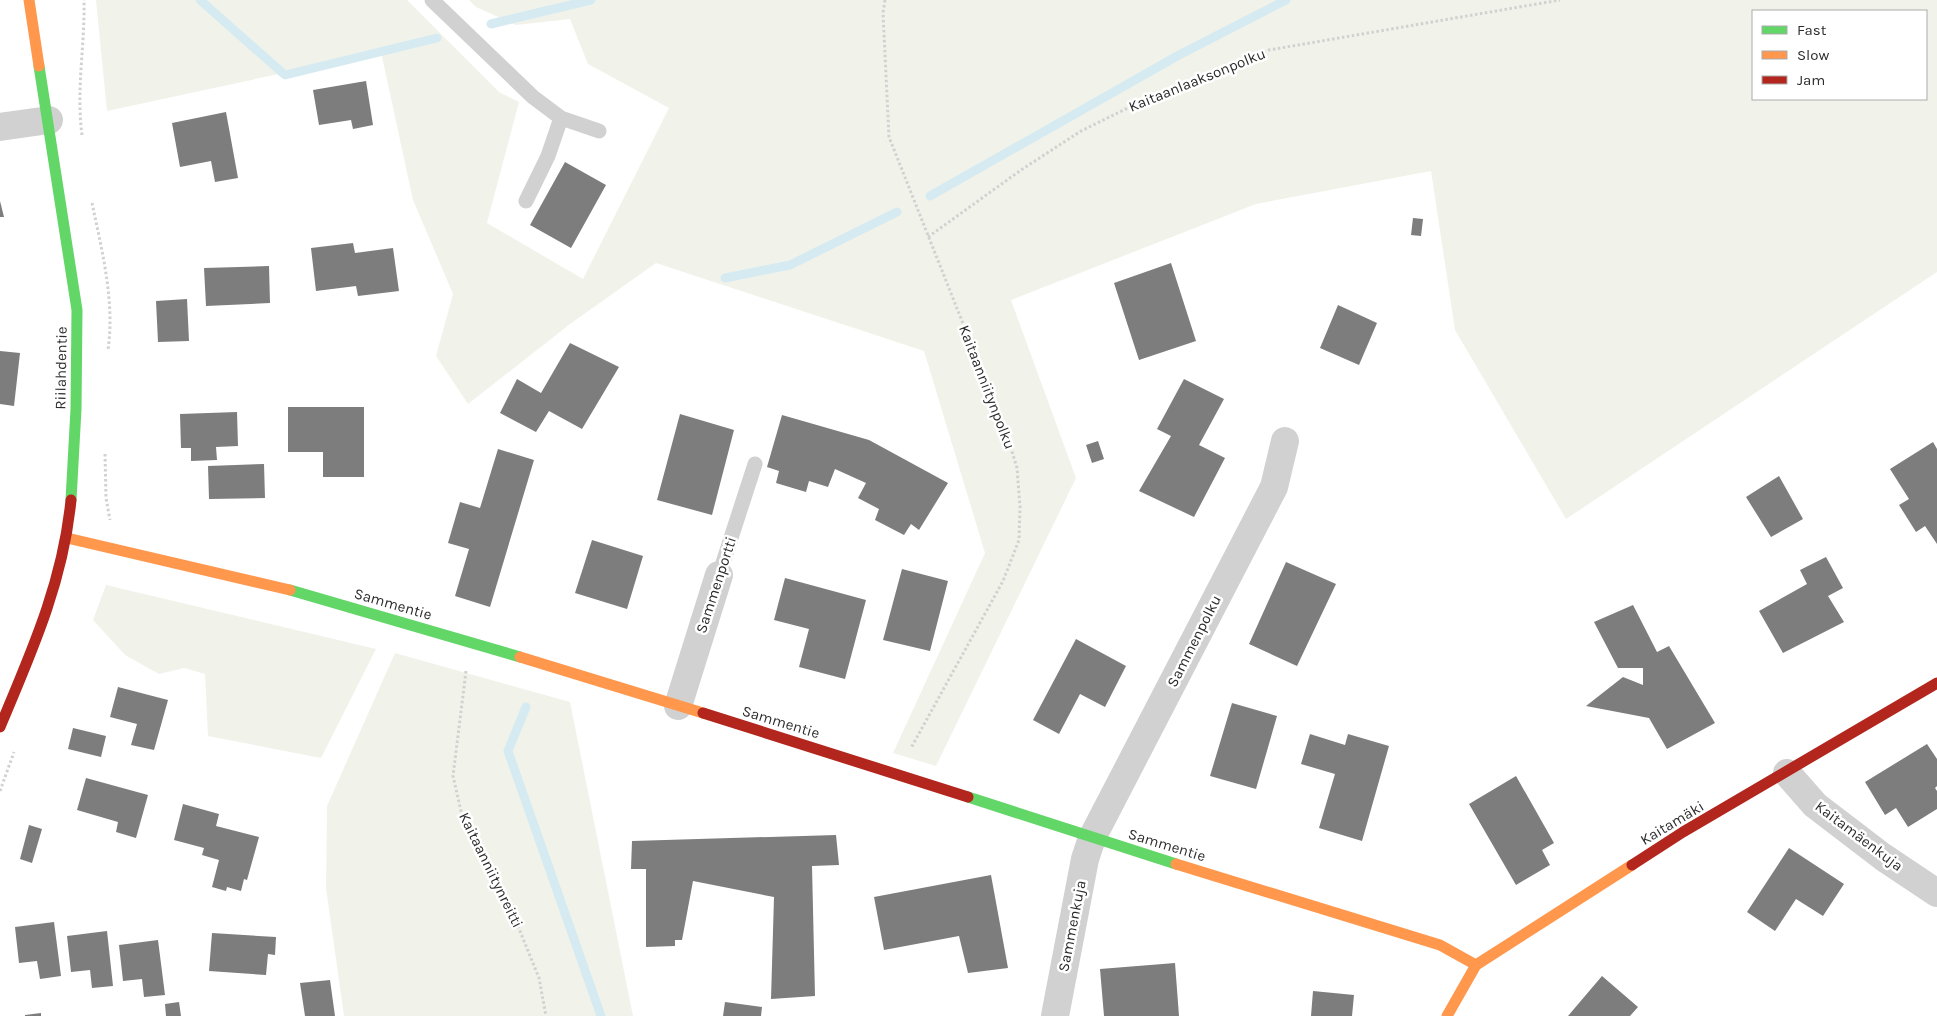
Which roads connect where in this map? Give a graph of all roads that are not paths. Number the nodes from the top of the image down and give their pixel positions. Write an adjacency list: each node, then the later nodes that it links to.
1 (29, 0): 4 (street, Riilahdentie)
2 (432, 0): 3 (lane)
3 (561, 118): 6 (lane); 7 (lane)
4 (49, 120): 5 (street); 10 (street, Riilahdentie)
5 (0, 127)
6 (599, 131)
7 (526, 201)
8 (1286, 441): 16 (street, Sammenpolku)
9 (755, 464): 11 (lane, Sammenportti)
10 (67, 538): 13 (street, Sammentie); 14 (street, Riilahdentie)
11 (719, 575): 13 (street, Sammenportti)
12 (1937, 683): 15 (street, Kaitamäki)
13 (678, 706): 16 (street, Sammentie)
14 (0, 727)
15 (1787, 772): 17 (street, Kaitamäenkuja); 18 (street, Kaitamäki)
16 (1092, 838): 18 (street, Sammentie); 19 (street, Sammenkuja)
17 (1937, 893)
18 (1476, 965): 20 (street, Kaitamäki)
19 (1055, 1016)
20 (1447, 1016)

